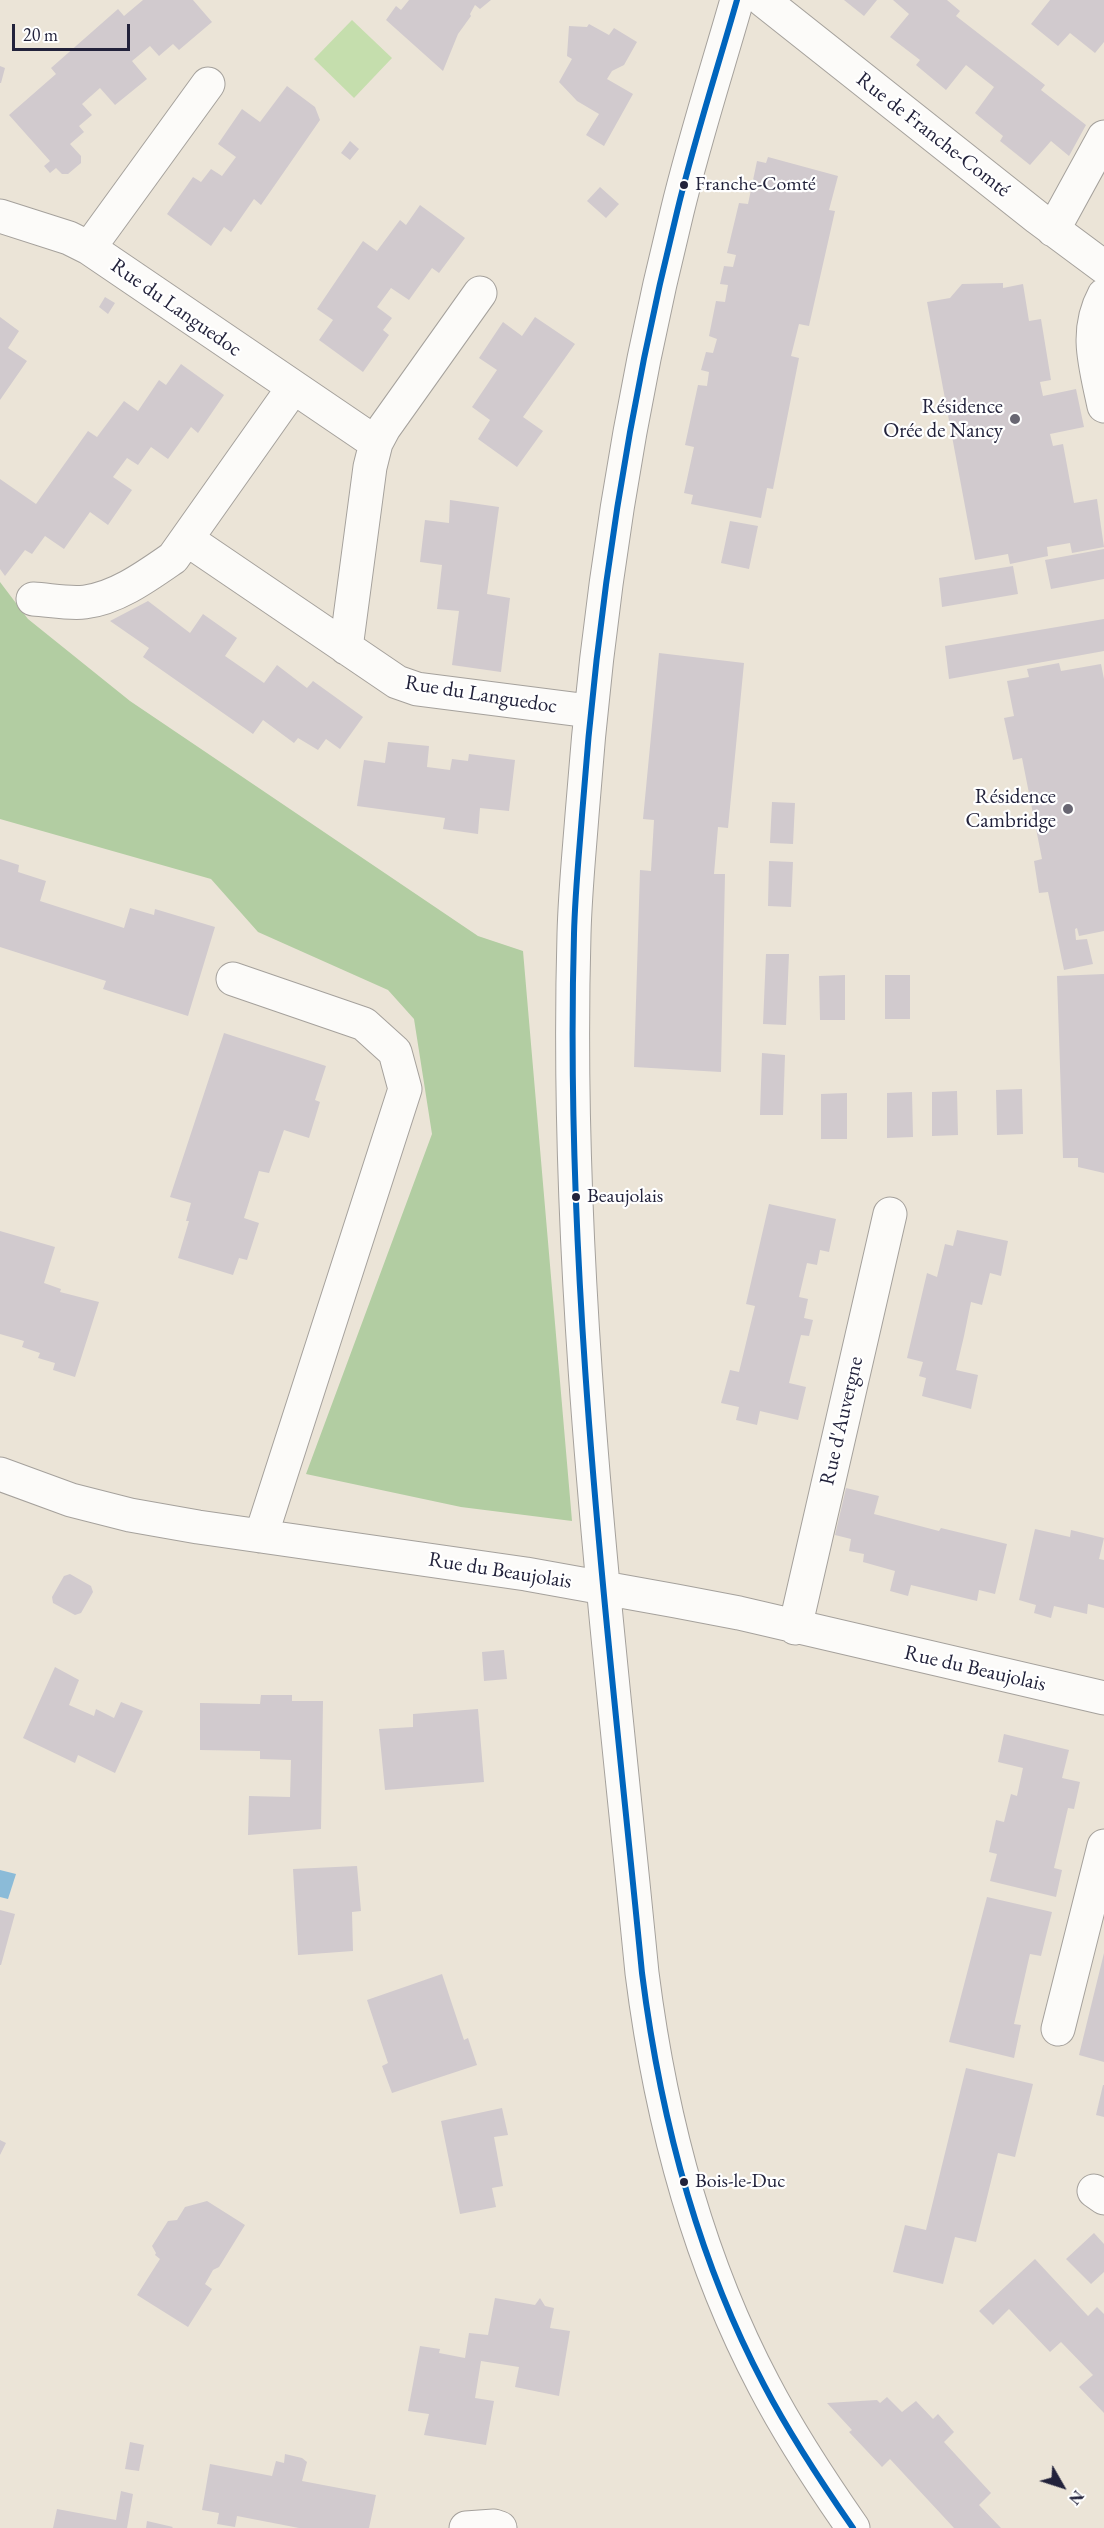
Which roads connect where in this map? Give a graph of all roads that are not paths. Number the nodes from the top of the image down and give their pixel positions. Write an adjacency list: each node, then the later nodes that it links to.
1 (737, 0): 17 (street)
2 (763, 0): 6 (street, Rue de Franche-Comté)
3 (208, 84): 7 (street, Rue du Languedoc)
4 (1104, 136): 6 (street)
5 (0, 216): 7 (street, Rue du Languedoc)
6 (1053, 230): 8 (street, Rue de Franche-Comté)
7 (89, 248): 11 (street, Rue du Languedoc)
8 (1104, 267)
9 (480, 293): 13 (street)
10 (1104, 295): 12 (street)
11 (293, 388): 13 (street, Rue du Languedoc); 14 (street)
12 (1104, 406)
13 (376, 443): 16 (street)
14 (188, 540): 15 (street); 16 (street, Rue du Languedoc)
15 (33, 599)
16 (346, 648): 17 (street, Rue du Languedoc)
17 (590, 711): 22 (street)
18 (233, 979): 21 (street)
19 (890, 1214): 23 (street, Rue d'Auvergne)
20 (0, 1474): 21 (street, Rue du Beaujolais)
21 (261, 1536): 22 (street, Rue du Beaujolais)
22 (605, 1588): 23 (street, Rue du Beaujolais); 29 (street)
23 (795, 1628): 24 (street, Rue du Beaujolais)
24 (1104, 1698)
25 (1104, 1846): 26 (street)
26 (1058, 2029)
27 (466, 2528): 28 (street)
28 (500, 2528)
29 (853, 2528)

